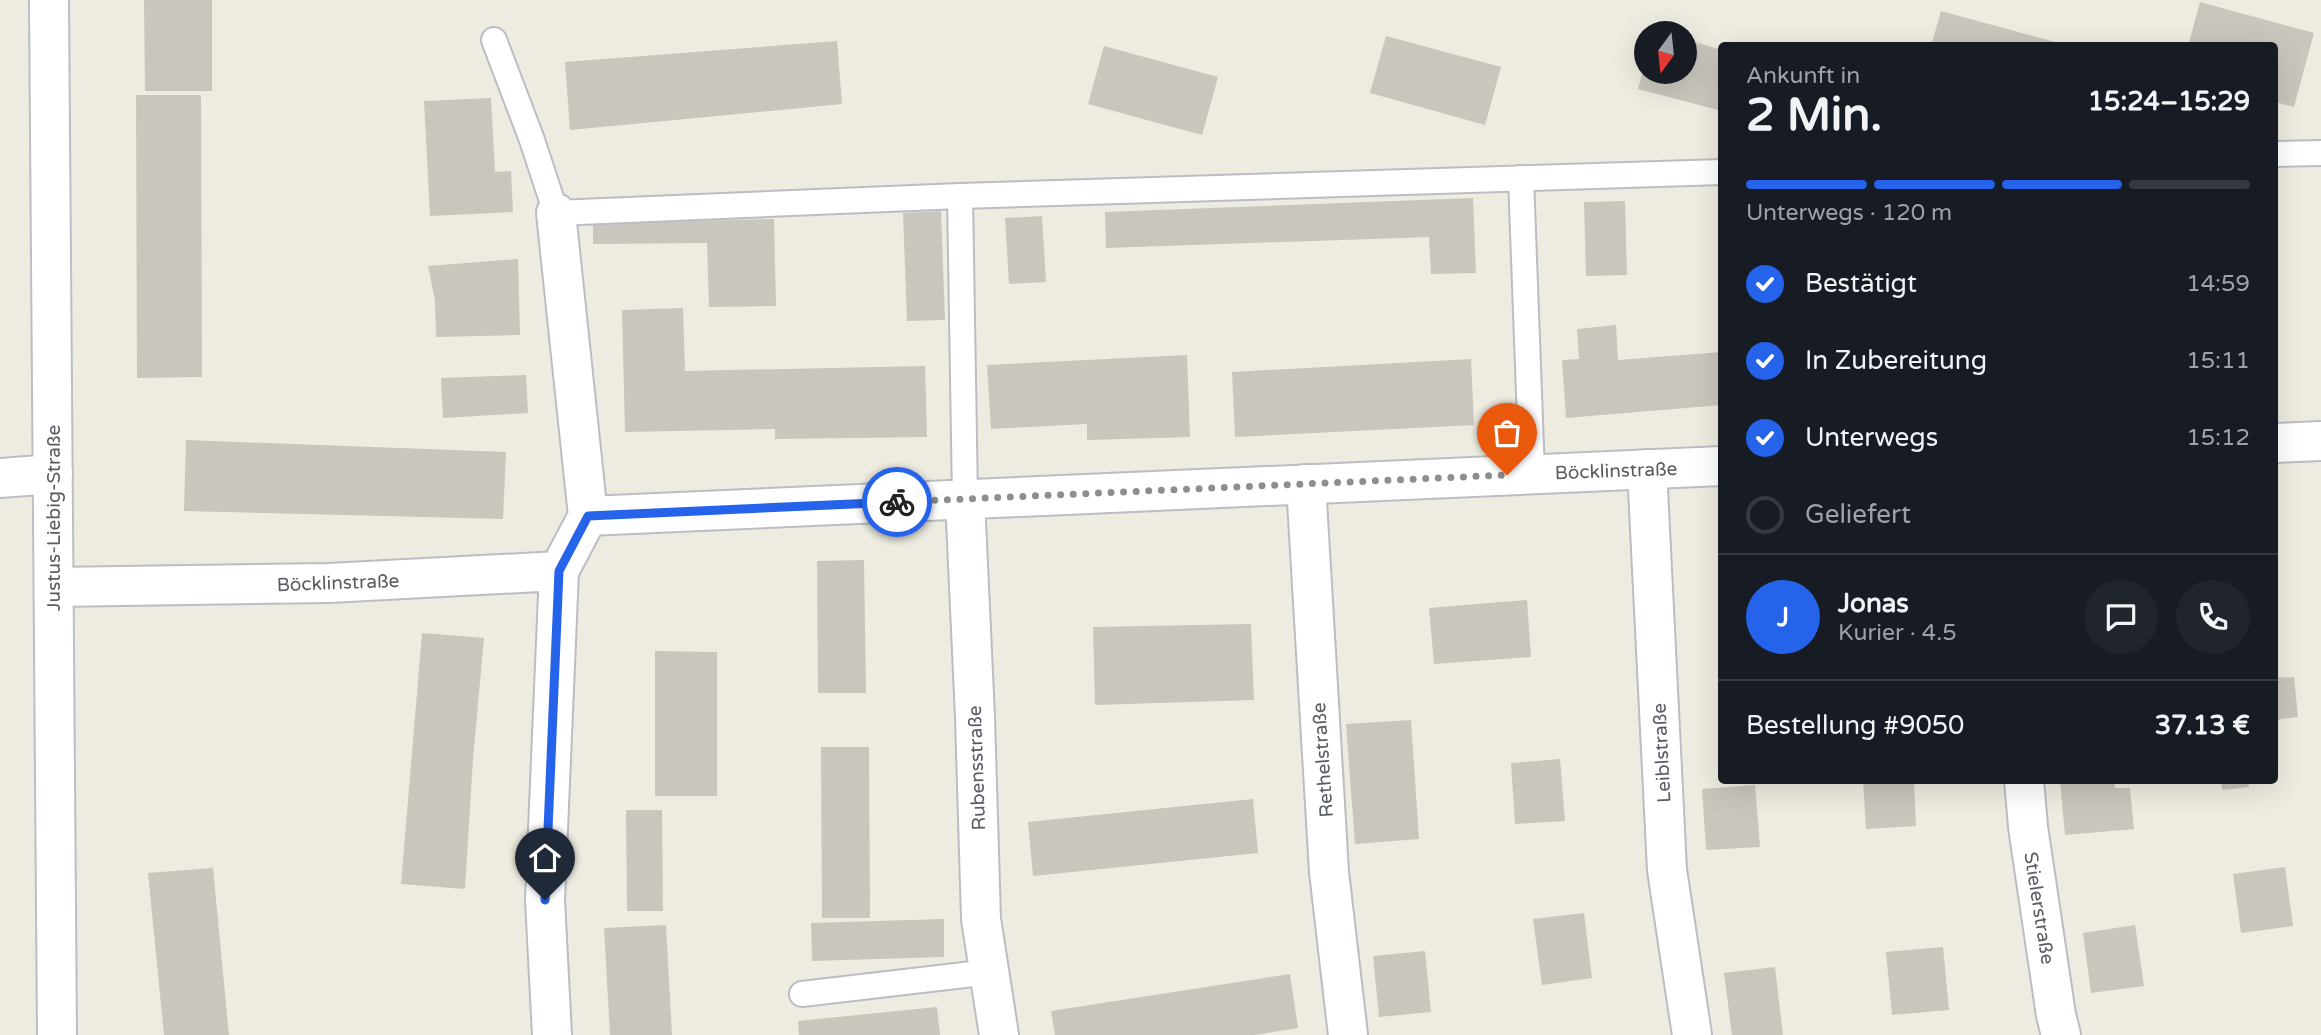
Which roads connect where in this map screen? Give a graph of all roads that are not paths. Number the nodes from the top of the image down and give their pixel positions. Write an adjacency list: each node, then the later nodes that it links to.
1 (49, 0): 13 (street, Justus-Liebig-Straße)
2 (494, 40): 8 (lane)
3 (2321, 153): 4 (lane)
4 (2278, 154)
5 (1718, 172): 6 (lane)
6 (1521, 178): 7 (lane); 14 (lane)
7 (960, 196): 8 (lane); 17 (lane)
8 (556, 214): 18 (street)
9 (2321, 441): 10 (street)
10 (2278, 443)
11 (1718, 466): 12 (street, Böcklinstraße)
12 (1647, 469): 14 (street, Böcklinstraße); 28 (street, Leiblstraße)
13 (53, 474): 15 (street); 20 (street, Justus-Liebig-Straße)
14 (1532, 474): 16 (street, Böcklinstraße)
15 (0, 478)
16 (1306, 484): 17 (street, Böcklinstraße); 27 (street, Rethelstraße)
17 (965, 499): 18 (street, Böcklinstraße); 22 (street, Rubensstraße)
18 (588, 516): 19 (street)
19 (559, 571): 20 (street, Böcklinstraße); 25 (street)
20 (54, 587): 24 (street, Justus-Liebig-Straße)
21 (2024, 784): 29 (street, Stielerstraße)
22 (990, 972): 23 (lane); 26 (street, Rubensstraße)
23 (802, 994)
24 (57, 1035)
25 (552, 1035)
26 (999, 1035)
27 (1348, 1035)
28 (1692, 1035)
29 (2061, 1035)

